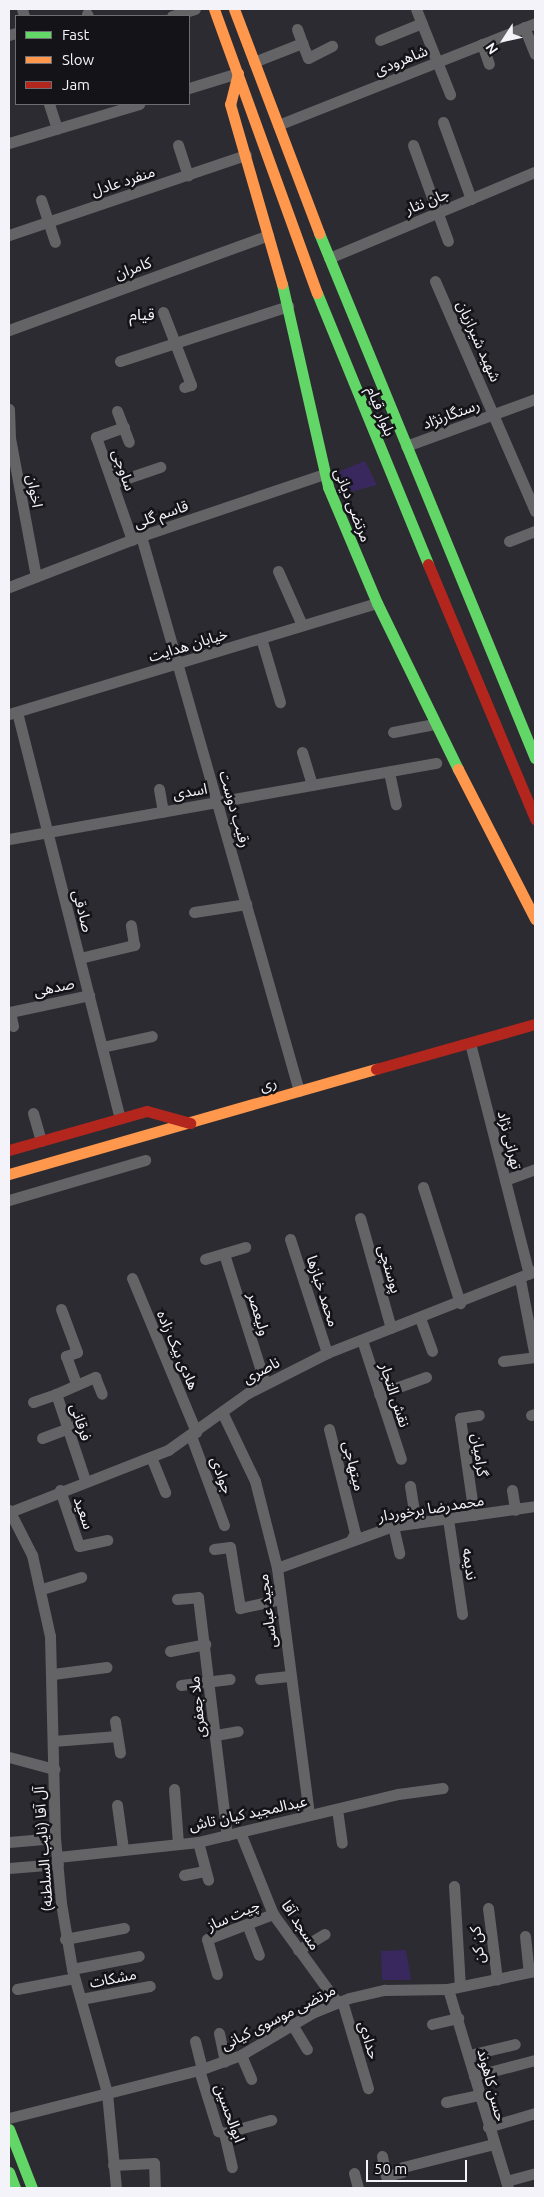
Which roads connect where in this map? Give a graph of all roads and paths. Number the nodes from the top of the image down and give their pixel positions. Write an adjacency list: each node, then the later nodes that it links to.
1 (195, 9): 5 (street)
2 (214, 9): 17 (main road, بلوار قیام)
3 (234, 9): 14 (main road, بلوار قیام)
4 (416, 9): 6 (street)
5 (175, 15)
6 (422, 23): 9 (street); 15 (street)
7 (530, 25): 11 (street, شاهرودی); 13 (street)
8 (297, 29): 10 (street)
9 (380, 40)
10 (302, 43): 12 (street); 14 (street)
11 (482, 44): 15 (street, شاهرودی); 16 (street)
12 (332, 46)
13 (535, 54)
14 (254, 62): 23 (main road, بلوار قیام)
15 (437, 62): 19 (street); 23 (street, شاهرودی)
16 (489, 64)
17 (238, 73): 18 (street); 28 (main road, مرتضی دیانی); 81 (main road, بلوار قیام)
18 (190, 88)
19 (450, 94)
20 (49, 105): 24 (street)
21 (136, 105): 24 (street)
22 (443, 122): 31 (street)
23 (278, 125): 39 (main road, بلوار قیام)
24 (56, 129): 25 (street)
25 (9, 143)
26 (178, 145): 30 (street)
27 (413, 146): 33 (street)
28 (246, 155): 30 (street, منفرد عادل); 36 (main road, مرتضی دیانی)
29 (535, 172): 31 (street, جان نثار)
30 (188, 175): 34 (street, منفرد عادل)
31 (471, 199): 33 (street, جان نثار)
32 (41, 200): 34 (street)
33 (437, 214): 37 (street); 39 (street, جان نثار)
34 (48, 222): 35 (street, منفرد عادل); 38 (street)
35 (9, 235)
36 (268, 235): 41 (main road, مرتضی دیانی); 43 (street, کامران)
37 (448, 241)
38 (55, 242)
39 (329, 258): 53 (main road, بلوار قیام)
40 (436, 281): 50 (street, شهید شیرازیان)
41 (288, 306): 44 (street); 55 (main road, مرتضی دیانی)
42 (163, 312): 44 (street)
43 (9, 330)
44 (175, 343): 45 (street); 46 (street)
45 (120, 361)
46 (184, 387)
47 (535, 398): 50 (street, رستگارنژاد)
48 (9, 409): 62 (street, اخوان)
49 (117, 411): 51 (street)
50 (496, 414): 53 (street, رستگارنژاد); 57 (street, شهید شیرازیان)
51 (124, 428): 52 (street); 56 (street, ساوجی)
52 (128, 442)
53 (406, 446): 73 (main road, بلوار قیام)
54 (160, 467): 56 (street)
55 (324, 474): 59 (street, قاسم گلی); 64 (main road, مرتضی دیانی)
56 (112, 483): 59 (street, ساوجی)
57 (535, 511)
58 (535, 531): 60 (street)
59 (137, 538): 62 (street, قاسم گلی); 67 (street, رقیب دوست)
60 (509, 542)
61 (278, 571): 65 (street)
62 (36, 577): 63 (street, قاسم گلی)
63 (9, 587)
64 (377, 603): 65 (street, خیابان‌ هدایت); 70 (main road, مرتضی دیانی)
65 (302, 625): 66 (street, خیابان‌ هدایت)
66 (261, 638): 67 (street, خیابان‌ هدایت); 68 (street)
67 (178, 664): 69 (street, خیابان‌ هدایت); 78 (street, رقیب دوست)
68 (280, 702)
69 (13, 713): 82 (street, صادقی)
70 (434, 724): 71 (street); 86 (main road, مرتضی دیانی)
71 (393, 732)
72 (302, 752): 76 (street)
73 (535, 758)
74 (436, 763): 75 (street, اسدی)
75 (389, 772): 76 (street, اسدی); 79 (street)
76 (312, 785): 78 (street, اسدی)
77 (159, 789): 80 (street)
78 (217, 802): 80 (street, اسدی); 84 (street, رقیب دوست)
79 (396, 804)
80 (162, 812): 82 (street, اسدی)
81 (535, 819)
82 (48, 832): 83 (street, اسدی); 88 (street, صادقی)
83 (9, 839)
84 (246, 904): 85 (street); 95 (street, رقیب دوست)
85 (194, 912)
86 (535, 919)
87 (131, 925): 88 (street)
88 (80, 958): 89 (street, صادقی)
89 (89, 995): 91 (street, صدهی); 94 (street, صادقی)
90 (535, 1024): 93 (main road, ری)
91 (13, 1026)
92 (152, 1036): 94 (street)
93 (470, 1043): 95 (main road, ری); 104 (street, تهرانی نژاد)
94 (102, 1047): 97 (street, صادقی)
95 (299, 1091): 98 (main road, ری)
96 (34, 1113): 99 (street)
97 (120, 1118): 98 (main road); 99 (main road)
98 (190, 1123): 103 (main road, ری)
99 (41, 1141): 100 (main road)
100 (9, 1150)
101 (146, 1160): 106 (street)
102 (535, 1169): 104 (street)
103 (9, 1174)
104 (505, 1180): 112 (street, تهرانی نژاد)
105 (423, 1187): 114 (street)
106 (9, 1200)
107 (360, 1218): 117 (street, پوستچی)
108 (290, 1239): 120 (street, محمد خبازها)
109 (245, 1247): 110 (street)
110 (224, 1254): 111 (street); 123 (street, ولیعصر)
111 (205, 1260)
112 (528, 1274): 114 (street, ناصری); 121 (street, تهرانی نژاد)
113 (132, 1278): 134 (street, هادی بیک زاده)
114 (460, 1303): 116 (street, ناصری)
115 (61, 1310): 124 (street)
116 (420, 1318): 117 (street, ناصری); 119 (street)
117 (391, 1328): 118 (street, ناصری)
118 (362, 1340): 120 (street, ناصری); 127 (street, نقش التجار)
119 (432, 1351)
120 (327, 1353): 123 (street, ناصری)
121 (504, 1361)
122 (426, 1377): 127 (street)
123 (265, 1383): 129 (street, ناصری)
124 (76, 1384): 125 (street, فرقانی); 126 (street, فرقانی)
125 (56, 1394): 128 (street); 132 (street, فرقانی)
126 (102, 1394)
127 (379, 1394): 137 (street, نقش التجار)
128 (34, 1402)
129 (222, 1412): 134 (street, ناصری); 155 (street, مجید عباسی)
130 (479, 1415): 146 (street, گرامیان)
131 (82, 1422): 132 (street)
132 (67, 1429): 135 (street); 138 (street, فرقانی)
133 (329, 1429): 152 (street, میتهاجی)
134 (194, 1434): 136 (street, ناصری); 149 (street, جوادی)
135 (42, 1438)
136 (151, 1457): 138 (street, ناصری); 142 (street)
137 (401, 1459)
138 (85, 1480): 140 (street, ناصری)
139 (410, 1486): 148 (street)
140 (60, 1490): 145 (street, ناصری); 151 (street, سعید)
141 (512, 1490): 144 (street)
142 (164, 1492)
143 (535, 1506): 144 (street, محمدرضا برخوردار)
144 (515, 1510): 146 (street, محمدرضا برخوردار)
145 (9, 1511): 157 (street, آل آقا (نایب السلطنه))
146 (474, 1515): 147 (street, محمدرضا برخوردار)
147 (448, 1519): 148 (street, محمدرضا برخوردار); 160 (street, ندیمه)
148 (416, 1523): 150 (street, محمدرضا برخوردار)
149 (224, 1525)
150 (393, 1526): 152 (street, محمدرضا برخوردار); 154 (street)
151 (108, 1540)
152 (352, 1540): 155 (street, محمدرضا برخوردار)
153 (214, 1549): 159 (street)
154 (399, 1553)
155 (277, 1568): 159 (street, مجید عباسی)
156 (81, 1577): 157 (street)
157 (42, 1589): 164 (street, آل آقا (نایب السلطنه))
158 (177, 1599): 161 (street, ملا جعفری)
159 (281, 1599): 165 (street, مجید عباسی)
160 (462, 1614)
161 (205, 1644): 162 (street); 168 (street, ملا جعفری)
162 (170, 1651)
163 (107, 1667): 164 (street)
164 (53, 1674): 174 (street, آل آقا (نایب السلطنه))
165 (289, 1676): 167 (street); 182 (street, مجید عباسی)
166 (230, 1679): 168 (street)
167 (260, 1679)
168 (210, 1682): 169 (street); 172 (street, ملا جعفری)
169 (181, 1685)
170 (115, 1721): 173 (street)
171 (238, 1731): 172 (street)
172 (216, 1735): 184 (street, ملا جعفری)
173 (117, 1736): 174 (street); 175 (street)
174 (53, 1741): 177 (street, آل آقا (نایب السلطنه))
175 (120, 1753)
176 (9, 1757): 177 (street)
177 (54, 1769): 185 (street, آل آقا (نایب السلطنه))
178 (443, 1788): 181 (street, عبدالمجید کیان تاش)
179 (174, 1789): 188 (street)
180 (117, 1805): 190 (street)
181 (337, 1809): 182 (street, عبدالمجید کیان تاش); 189 (street)
182 (309, 1816): 183 (street, عبدالمجید کیان تاش)
183 (240, 1832): 184 (street, عبدالمجید کیان تاش); 196 (street, مسجد آقا)
184 (227, 1835): 187 (street, عبدالمجید کیان تاش)
185 (55, 1838): 186 (street); 191 (street, آل آقا (نایب السلطنه))
186 (9, 1842)
187 (198, 1842): 188 (street, عبدالمجید کیان تاش); 193 (street)
188 (178, 1843): 190 (street, عبدالمجید کیان تاش)
189 (342, 1843)
190 (123, 1849): 191 (street, عبدالمجید کیان تاش)
191 (58, 1861): 192 (street, عبدالمجید کیان تاش); 201 (street, آل آقا (نایب السلطنه))
192 (9, 1868)
193 (184, 1875)
194 (454, 1886): 210 (street, حسن کاهوند)
195 (488, 1908): 208 (street, کن کن)
196 (273, 1914): 197 (street, چیت ساز); 202 (street, مسجد آقا)
197 (247, 1924): 203 (street); 207 (street, چیت ساز)
198 (124, 1928): 201 (street)
199 (325, 1934): 202 (street)
200 (525, 1936): 205 (street)
201 (66, 1939): 206 (street, آل آقا (نایب السلطنه))
202 (298, 1950): 213 (street, مسجد آقا)
203 (258, 1955)
204 (139, 1956): 206 (street)
205 (532, 1972): 208 (street, مرتضی موسوی کیانی)
206 (73, 1973): 211 (street); 212 (street, آل آقا (نایب السلطنه))
207 (217, 1974)
208 (496, 1979): 210 (street, مرتضی موسوی کیانی)
209 (150, 1986): 212 (street, مشکات)
210 (454, 1987): 213 (street, مرتضی موسوی کیانی); 214 (street, حسن کاهوند)
211 (17, 1989)
212 (81, 1999): 229 (street, آل آقا (نایب السلطنه))
213 (339, 2001): 216 (street, مرتضی موسوی کیانی); 228 (street, حدادی)
214 (458, 2018): 215 (street); 222 (street, حسن کاهوند)
215 (432, 2024)
216 (294, 2026): 220 (street); 221 (street, مرتضی موسوی کیانی)
217 (219, 2033): 224 (street)
218 (195, 2041): 225 (street)
219 (515, 2044): 222 (street)
220 (307, 2049)
221 (241, 2055): 224 (street, مرتضی موسوی کیانی); 227 (street)
222 (469, 2056): 226 (street, حسن کاهوند)
223 (535, 2060): 226 (street)
224 (226, 2061): 225 (street, مرتضی موسوی کیانی)
225 (201, 2070): 229 (street, مرتضی موسوی کیانی); 237 (street, ابوالحسین)
226 (474, 2076): 230 (street, حسن کاهوند)
227 (250, 2079)
228 (368, 2088)
229 (107, 2093): 233 (street, مرتضی موسوی کیانی); 240 (street, آل آقا (نایب السلطنه))
230 (479, 2095): 231 (street); 235 (street, حسن کاهوند)
231 (446, 2102)
232 (535, 2113): 235 (street)
233 (9, 2118)
234 (271, 2120): 237 (street)
235 (488, 2127): 238 (street, حسن کاهوند)
236 (9, 2129): 247 (main road)
237 (224, 2133): 241 (street, ابوالحسین)
238 (494, 2144): 239 (street); 245 (street, حسن کاهوند)
239 (382, 2156)
240 (113, 2165): 248 (street, آل آقا (نایب السلطنه)); 249 (street)
241 (232, 2167)
242 (9, 2172): 246 (main road)
243 (354, 2173): 250 (street)
244 (535, 2173): 245 (street)
245 (507, 2184)
246 (12, 2187)
247 (32, 2188)
248 (116, 2188)
249 (155, 2188)
250 (358, 2188)

